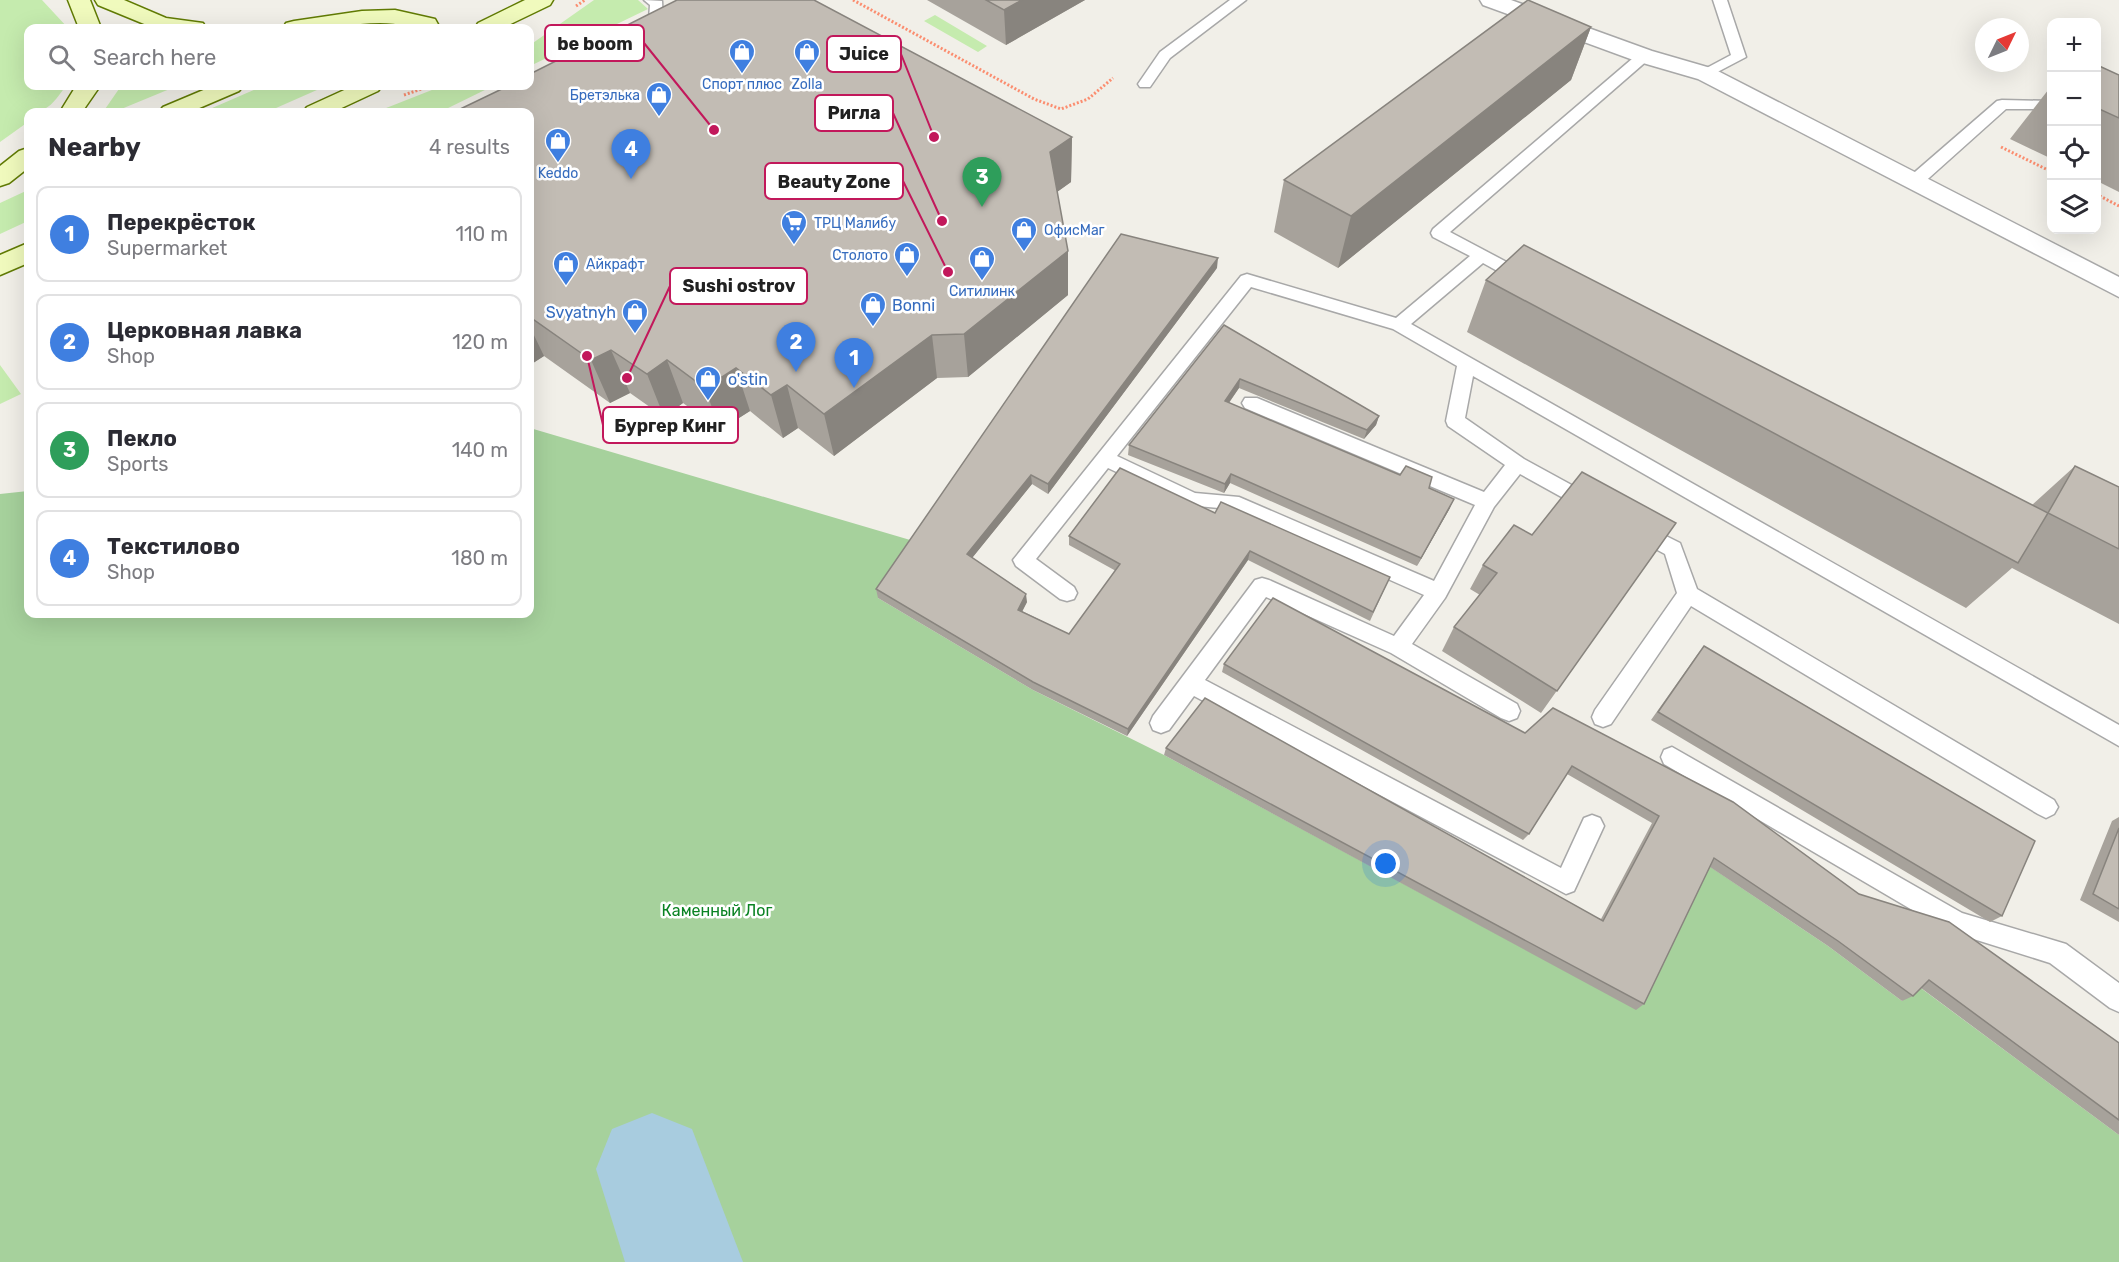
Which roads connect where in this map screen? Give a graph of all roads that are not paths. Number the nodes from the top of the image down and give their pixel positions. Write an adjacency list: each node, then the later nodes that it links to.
1 (79, 0): 10 (main road)
2 (106, 0): 11 (main road)
3 (421, 0): 9 (main road)
4 (542, 0): 15 (main road)
5 (651, 0): 16 (lane)
6 (1239, 0): 19 (lane)
7 (1491, 0): 17 (street)
8 (1720, 0): 18 (lane)
9 (387, 16): 12 (main road); 13 (main road); 14 (main road)
10 (88, 24)
11 (162, 24)
12 (325, 24)
13 (368, 24)
14 (427, 24)
15 (494, 24)
16 (625, 38)
17 (1644, 56): 18 (street); 33 (lane)
18 (1706, 74): 30 (street)
19 (1145, 84)
20 (85, 90): 24 (main road)
21 (222, 90): 25 (main road)
22 (362, 90): 26 (main road)
23 (2047, 105): 30 (lane)
24 (74, 108)
25 (180, 108)
26 (323, 108)
27 (24, 159): 28 (main road)
28 (0, 178)
29 (24, 178): 31 (main road)
30 (1914, 182): 35 (street)
31 (0, 188)
32 (24, 254): 34 (main road)
33 (1482, 255): 36 (lane); 37 (lane)
34 (0, 266)
35 (2119, 288)
36 (1544, 289)
37 (1399, 325): 38 (lane); 40 (lane)
38 (1467, 363): 41 (lane); 51 (lane)
39 (1251, 403): 42 (lane)
40 (1105, 458): 43 (lane); 44 (lane)
41 (1516, 464): 42 (lane); 45 (lane)
42 (1487, 502): 44 (lane)
43 (1067, 592)
44 (1438, 592): 46 (lane)
45 (1688, 594): 49 (lane); 53 (lane)
46 (1398, 647): 47 (lane); 48 (lane)
47 (1190, 683): 50 (lane); 54 (lane)
48 (1509, 711)
49 (1603, 717)
50 (1161, 723)
51 (2119, 736)
52 (1672, 757): 55 (lane)
53 (2046, 807)
54 (1592, 826)
55 (2119, 999)

